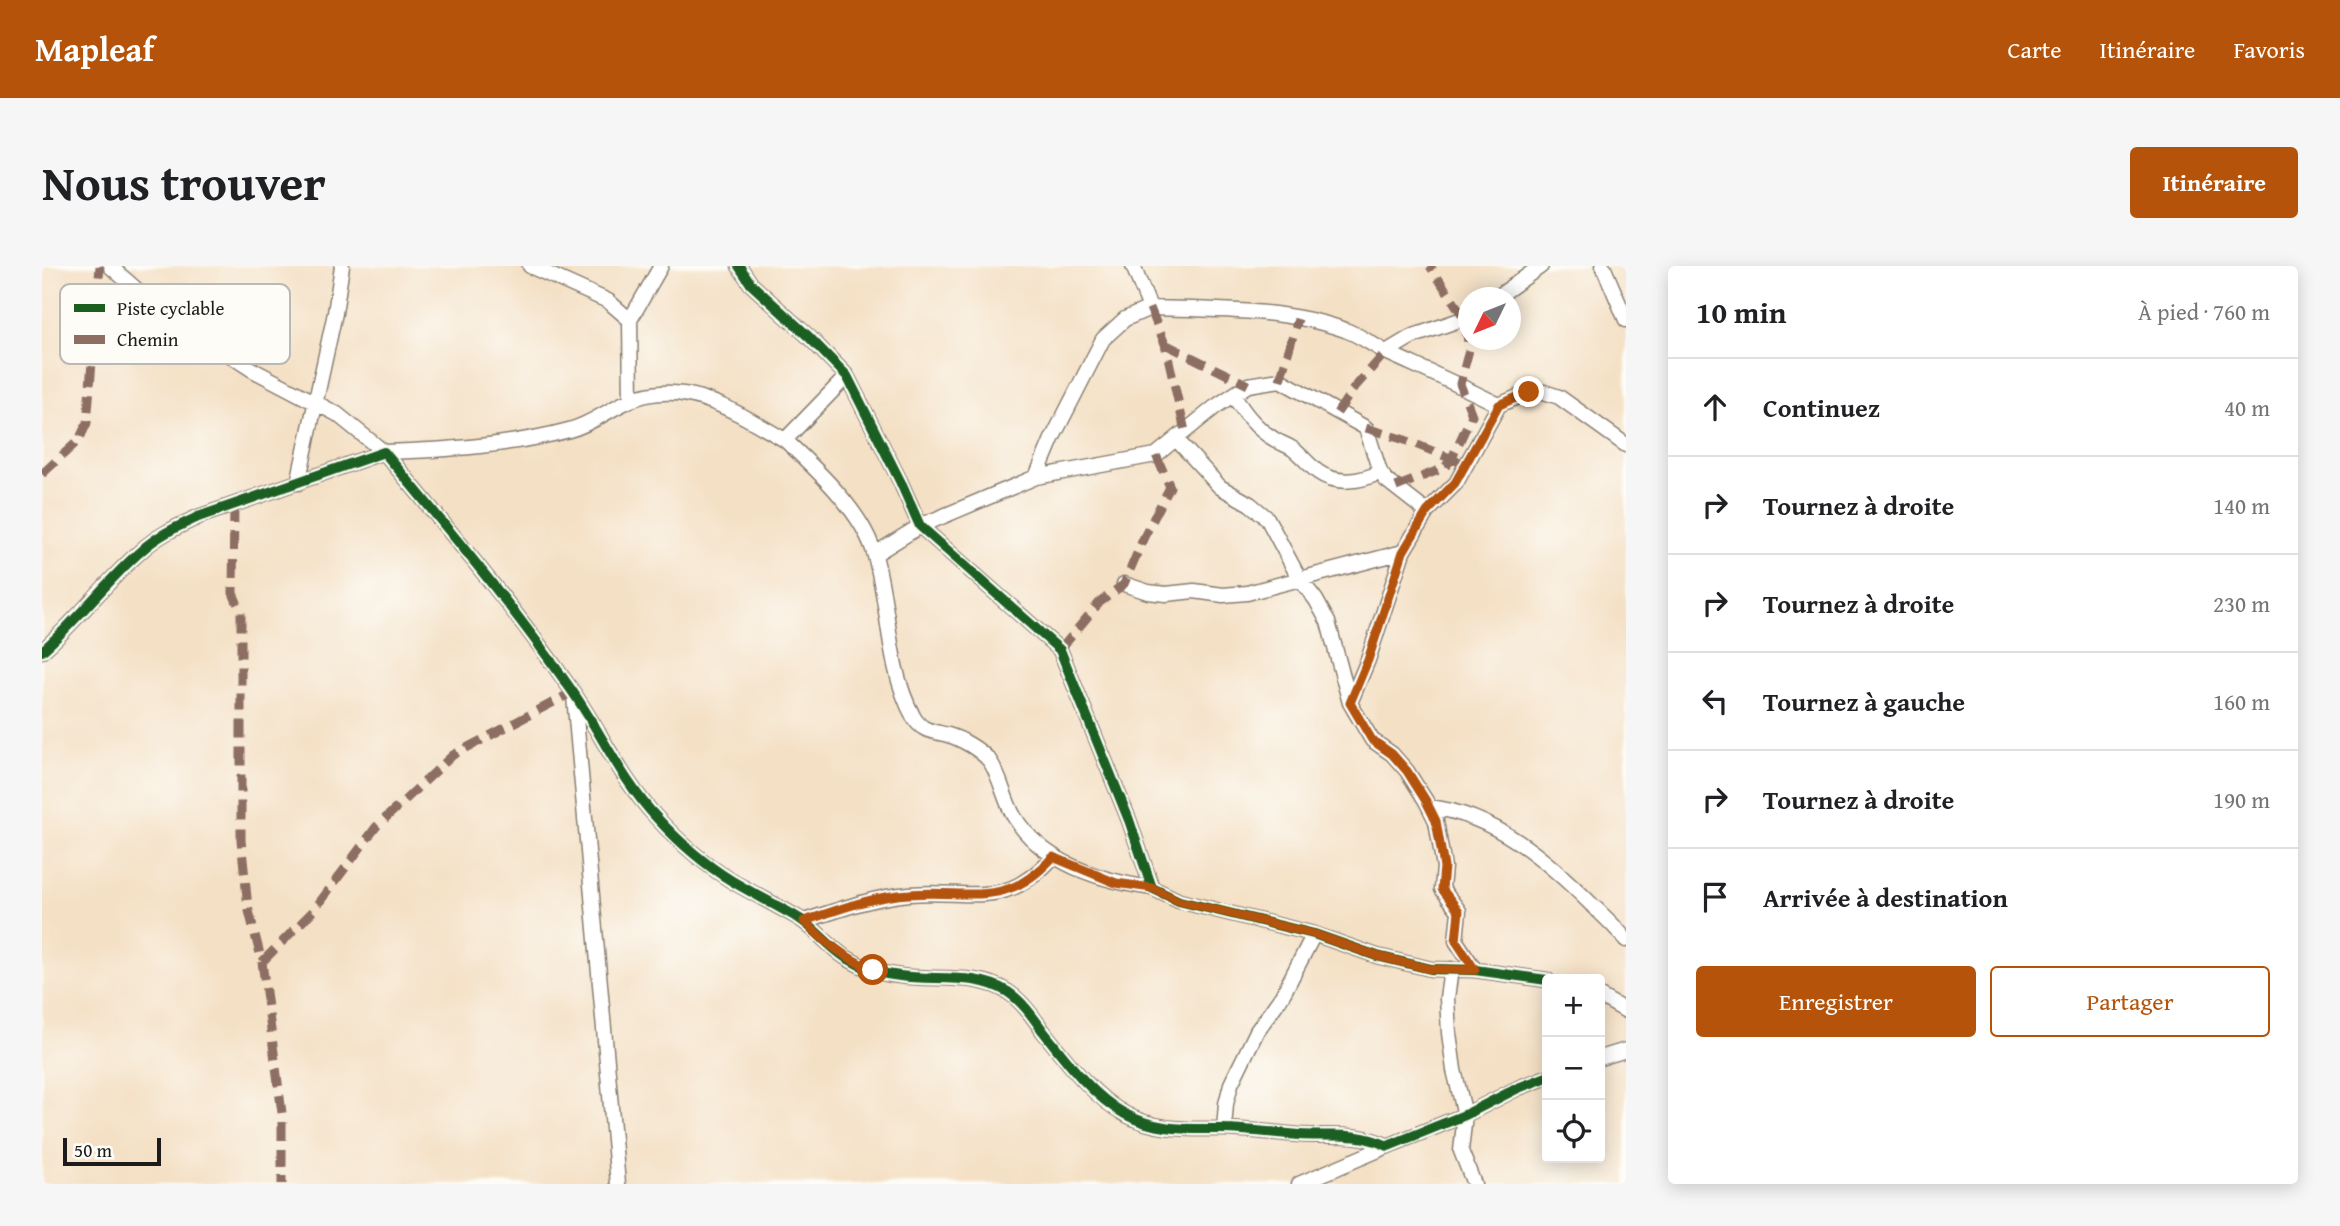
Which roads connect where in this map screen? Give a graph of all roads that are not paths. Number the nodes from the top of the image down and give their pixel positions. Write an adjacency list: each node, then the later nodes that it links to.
1 (110, 266): 9 (street)
2 (341, 266): 20 (street)
3 (530, 266): 12 (street)
4 (661, 266): 12 (street)
5 (739, 266): 17 (street)
6 (1133, 266): 11 (street)
7 (1541, 266): 10 (street)
8 (1605, 268): 13 (street)
9 (130, 284)
10 (1511, 287)
11 (1150, 308): 15 (street); 27 (street)
12 (630, 320): 19 (street)
13 (1626, 320)
14 (1458, 321): 15 (street)
15 (1386, 352): 21 (street)
16 (243, 364): 20 (street)
17 (847, 376): 23 (street); 30 (street)
18 (1233, 395): 22 (street); 26 (street); 26 (street)
19 (631, 400): 23 (street); 25 (street)
20 (315, 402): 25 (street); 28 (street)
21 (1499, 405): 24 (street); 29 (street)
22 (1175, 439): 27 (street); 33 (street)
23 (785, 440): 32 (street)
24 (1626, 445)
25 (384, 452): 28 (street); 36 (street)
26 (1380, 472): 29 (street)
27 (1036, 477): 30 (street)
28 (298, 483): 35 (street)
29 (1427, 512): 31 (street)
30 (920, 526): 32 (street); 40 (street)
31 (1403, 552): 33 (street); 37 (street)
32 (875, 554): 39 (street)
33 (1299, 578): 34 (street); 37 (street)
34 (1124, 584)
35 (42, 651)
36 (573, 692): 41 (street); 55 (street)
37 (1350, 703): 38 (street)
38 (1429, 807): 43 (street); 45 (street)
39 (1053, 857): 40 (street); 41 (street)
40 (1152, 888): 42 (street)
41 (804, 921): 53 (street)
42 (1314, 934): 44 (street); 53 (street)
43 (1626, 940)
44 (1451, 969): 45 (street); 52 (street)
45 (1475, 970): 46 (street)
46 (1542, 980)
47 (1605, 999): 48 (street)
48 (1626, 1011)
49 (1626, 1050): 50 (street)
50 (1605, 1056)
51 (1542, 1079): 52 (street)
52 (1465, 1115): 54 (street); 57 (street)
53 (1224, 1129): 54 (street)
54 (1388, 1146): 56 (street)
55 (618, 1184)
56 (1298, 1184)
57 (1474, 1184)

